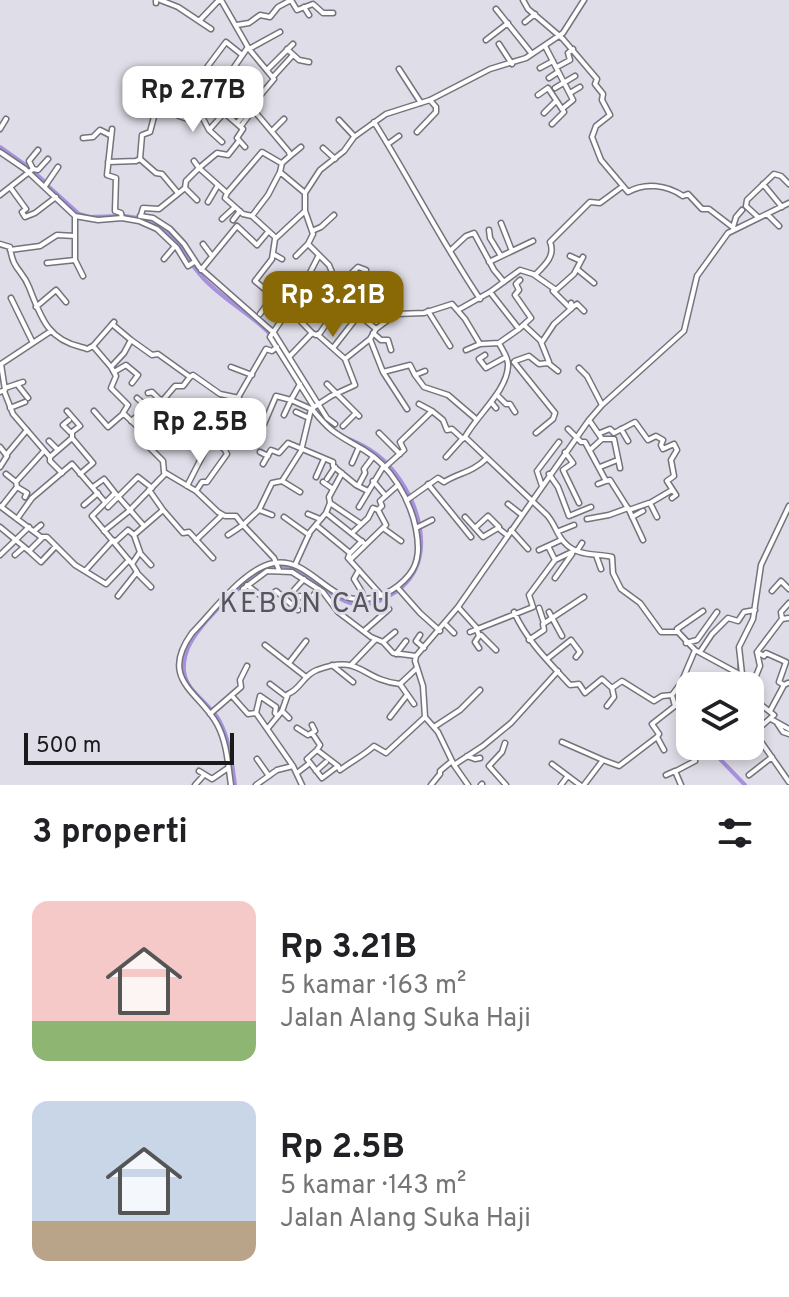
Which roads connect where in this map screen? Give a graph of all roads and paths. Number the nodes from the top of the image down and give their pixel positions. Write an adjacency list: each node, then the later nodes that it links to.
1 (220, 0): 10 (street); 13 (street)
2 (523, 0): 8 (street)
3 (584, 0): 16 (street)
4 (157, 1): 10 (street)
5 (304, 7): 7 (street); 9 (street); 13 (street)
6 (496, 9): 12 (street)
7 (333, 13)
8 (535, 14): 11 (street); 16 (street)
9 (309, 15)
10 (199, 21): 14 (street)
11 (525, 22)
12 (508, 23): 17 (street); 25 (street)
13 (237, 25): 21 (street)
14 (211, 29)
15 (280, 32): 21 (street)
16 (560, 36): 20 (street); 23 (street)
17 (486, 40)
18 (293, 44): 22 (street)
19 (499, 44): 29 (street)
20 (545, 46): 25 (street); 27 (street)
21 (249, 48): 24 (street); 32 (street)
22 (287, 49): 26 (street); 32 (street)
23 (573, 49): 33 (street); 94 (street)
24 (241, 54): 37 (street); 39 (street)
25 (532, 54): 29 (street)
26 (293, 55): 28 (street); 35 (street)
27 (553, 61): 30 (street); 33 (street)
28 (309, 62)
29 (512, 64): 45 (street)
30 (540, 68)
31 (399, 69): 48 (street)
32 (267, 70): 35 (street)
33 (557, 70): 38 (street); 40 (street)
34 (575, 76): 40 (street)
35 (273, 77): 49 (street)
36 (185, 78): 51 (street)
37 (199, 78)
38 (549, 78)
39 (226, 79)
40 (564, 82): 42 (street); 43 (street)
41 (580, 87): 43 (street)
42 (555, 88)
43 (570, 93): 50 (street)
44 (538, 95): 46 (street)
45 (430, 100): 48 (street); 67 (street)
46 (556, 101): 50 (street); 54 (street)
47 (212, 102): 53 (street)
48 (421, 103): 59 (street)
49 (252, 109): 61 (street); 64 (street)
50 (562, 109): 60 (street)
51 (199, 112): 55 (street); 63 (street)
52 (155, 113): 65 (street)
53 (224, 113): 61 (street); 63 (street)
54 (544, 113)
55 (179, 116)
56 (6, 119): 62 (street)
57 (284, 119): 64 (street)
58 (339, 120): 68 (street)
59 (374, 122): 68 (street); 73 (street)
60 (552, 124)
61 (239, 125): 71 (street)
62 (0, 129)
63 (209, 130): 72 (street)
64 (273, 130): 79 (street)
65 (150, 131): 66 (street); 81 (street)
66 (158, 131)
67 (417, 132)
68 (354, 136): 82 (street)
69 (399, 136): 73 (street)
70 (83, 138): 84 (street)
71 (239, 141): 74 (street); 87 (street)
72 (222, 142)
73 (388, 144): 133 (street)
74 (245, 147)
75 (301, 147): 79 (street)
76 (323, 148): 82 (street)
77 (38, 150): 88 (street)
78 (0, 152): 88 (street)
79 (290, 156): 85 (street)
80 (48, 159): 88 (street)
81 (140, 159): 84 (street); 97 (street)
82 (335, 159): 99 (street)
83 (194, 161): 87 (street)
84 (108, 162): 114 (street)
85 (282, 163): 89 (street); 98 (street)
86 (58, 167): 93 (street)
87 (199, 168): 92 (street); 96 (street)
88 (31, 171): 93 (street); 95 (street)
89 (280, 172): 99 (street); 113 (street)
90 (763, 184): 91 (street); 106 (street); 116 (street)
91 (789, 184)
92 (218, 185): 98 (street); 103 (street)
93 (45, 186): 101 (street)
94 (623, 186): 121 (street); 151 (street)
95 (10, 187): 100 (street); 101 (street)
96 (185, 188): 97 (street); 102 (street)
97 (178, 193): 115 (street)
98 (227, 193): 105 (street)
99 (305, 193): 109 (street)
100 (0, 195)
101 (56, 197): 112 (street)
102 (197, 200)
103 (208, 202)
104 (789, 203): 106 (street)
105 (235, 207): 108 (street); 117 (street)
106 (782, 207): 110 (street)
107 (742, 210): 121 (street)
108 (240, 211): 113 (street); 118 (street)
109 (305, 211): 123 (street); 126 (street)
110 (767, 214): 116 (street); 120 (street)
111 (334, 215): 123 (street)
112 (75, 216): 114 (street); 125 (street)
113 (252, 216): 124 (street)
114 (122, 218): 115 (street)
115 (140, 218): 131 (street); 146 (street)
116 (759, 218): 121 (street)
117 (222, 219)
118 (233, 220)
119 (501, 223): 134 (street)
120 (779, 226)
121 (734, 228): 221 (street)
122 (489, 230): 139 (street)
123 (312, 231): 130 (street)
124 (269, 232): 126 (street); 137 (street)
125 (75, 236): 132 (street); 143 (street)
126 (276, 238): 135 (street)
127 (533, 241): 134 (street)
128 (0, 244): 132 (street)
129 (203, 244): 137 (street)
130 (308, 244): 136 (street); 138 (street)
131 (175, 246): 141 (street); 146 (street)
132 (10, 250): 169 (street)
133 (451, 251): 144 (street); 154 (street)
134 (512, 251): 139 (street)
135 (273, 254): 142 (street); 163 (street)
136 (319, 255): 158 (street); 170 (street)
137 (212, 256): 148 (street)
138 (296, 256)
139 (501, 256): 144 (street)
140 (570, 256): 147 (street)
141 (164, 259)
142 (282, 259)
143 (75, 260): 145 (street); 152 (street)
144 (489, 262): 156 (street)
145 (47, 263)
146 (192, 263): 148 (street)
147 (577, 269): 157 (street); 161 (street)
148 (201, 270): 180 (street)
149 (366, 270): 153 (street)
150 (476, 275): 154 (street)
151 (535, 275): 156 (street); 161 (street)
152 (83, 276)
153 (347, 278): 158 (street); 159 (street)
154 (467, 280): 165 (street)
155 (520, 280): 176 (street)
156 (504, 282): 162 (street)
157 (594, 283)
158 (337, 287): 166 (street)
159 (355, 287)
160 (278, 288): 163 (street)
161 (553, 290): 168 (street)
162 (490, 292): 165 (street); 176 (street)
163 (273, 296): 174 (street)
164 (11, 298): 184 (street)
165 (480, 299): 171 (street)
166 (343, 300): 175 (street); 179 (street)
167 (66, 302): 169 (street)
168 (572, 306): 173 (street); 183 (street)
169 (36, 307): 177 (street)
170 (290, 310): 179 (street); 180 (street)
171 (458, 310): 172 (street); 186 (street)
172 (428, 311): 178 (street); 188 (street)
173 (584, 311)
174 (260, 314)
175 (359, 316): 178 (street); 190 (street)
176 (522, 327): 183 (street); 185 (street)
177 (51, 331): 184 (street); 187 (street)
178 (374, 331): 181 (street); 191 (street)
179 (315, 334): 190 (street); 194 (street)
180 (272, 335): 189 (street); 194 (street)
181 (370, 339): 195 (street); 204 (street)
182 (131, 340): 187 (street); 201 (street); 207 (street)
183 (541, 342): 198 (street)
184 (33, 343): 197 (street)
185 (499, 343): 186 (street); 196 (street)
186 (480, 344): 192 (street)
187 (93, 346): 201 (street)
188 (450, 346)
189 (277, 347): 205 (street); 209 (street)
190 (333, 348): 195 (street)
191 (391, 350)
192 (466, 350)
193 (485, 355): 196 (street)
194 (290, 356): 222 (street)
195 (345, 359): 213 (street)
196 (510, 360): 198 (street); 214 (street); 247 (street)
197 (0, 364): 211 (street)
198 (549, 364): 203 (street)
199 (231, 367): 205 (street)
200 (579, 368): 221 (street)
201 (113, 370): 208 (street); 233 (street)
202 (425, 371): 206 (street)
203 (558, 371)
204 (383, 372): 206 (street); 227 (street)
205 (252, 375): 216 (street)
206 (415, 375): 236 (street)
207 (190, 377): 216 (street); 217 (street)
208 (132, 383)
209 (300, 384): 218 (street); 222 (street)
210 (327, 384): 213 (street)
211 (3, 391): 224 (street); 224 (street)
212 (148, 393): 217 (street)
213 (337, 395): 222 (street); 242 (street)
214 (497, 395): 219 (street); 232 (street)
215 (137, 398): 225 (street)
216 (239, 398): 254 (street)
217 (159, 399): 225 (street)
218 (291, 400): 222 (street); 234 (street); 240 (street)
219 (491, 402): 226 (street); 236 (street)
220 (419, 404): 230 (street)
221 (602, 405): 238 (street)
222 (314, 406): 235 (street); 241 (street); 258 (street)
223 (251, 407): 262 (street)
224 (10, 408): 245 (street)
225 (148, 408): 239 (street)
226 (496, 408)
227 (407, 409)
228 (67, 411): 249 (street)
229 (94, 411): 233 (street)
230 (432, 411): 251 (street); 267 (street)
231 (296, 412): 235 (street)
232 (515, 412)
233 (123, 414): 239 (street)
234 (284, 415)
235 (309, 418): 260 (street)
236 (476, 419): 251 (street)
237 (69, 420): 249 (street)
238 (589, 420): 248 (street); 250 (street)
239 (131, 421): 283 (street)
240 (264, 424)
241 (335, 424)
242 (343, 426)
243 (568, 429): 250 (street)
244 (621, 429): 248 (street); 255 (street); 302 (street)
245 (27, 430): 263 (street); 266 (street)
246 (379, 433): 267 (street)
247 (536, 433)
248 (600, 433): 252 (street)
249 (71, 436): 259 (street); 286 (street)
250 (576, 437): 261 (street); 265 (street)
251 (464, 438): 271 (street); 272 (street)
252 (602, 439): 261 (street); 281 (street)
253 (49, 441): 259 (street)
254 (213, 441): 262 (street); 296 (street)
255 (628, 441)
256 (559, 442): 298 (street)
257 (0, 447): 266 (street)
258 (359, 447): 270 (street); 275 (street)
259 (62, 449): 269 (street)
260 (302, 449): 268 (street); 273 (street); 289 (street)
261 (591, 449): 280 (street)
262 (225, 450): 303 (street)
263 (44, 451): 269 (street); 294 (street)
264 (260, 452): 268 (street)
265 (565, 452): 287 (street); 314 (street)
266 (7, 454): 278 (street)
267 (400, 454): 277 (street)
268 (268, 456): 276 (street)
269 (50, 457): 282 (street)
270 (373, 457): 277 (street); 297 (street)
271 (446, 457)
272 (487, 458): 292 (street); 312 (street)
273 (324, 459): 279 (street); 288 (street)
274 (615, 461): 280 (street)
275 (352, 463)
276 (263, 464)
277 (386, 466): 290 (street); 295 (street)
278 (0, 467)
279 (335, 467): 284 (street); 301 (street)
280 (600, 467): 291 (street)
281 (620, 468)
282 (62, 473): 286 (street); 338 (street)
283 (166, 473): 296 (street); 300 (street)
284 (342, 473): 297 (street); 301 (street)
285 (6, 474): 294 (street)
286 (80, 474): 299 (street)
287 (549, 474): 298 (street); 321 (street)
288 (316, 477)
289 (282, 481): 305 (street); 325 (street)
290 (373, 481): 304 (street); 308 (street)
291 (606, 481): 293 (street); 323 (street)
292 (428, 484): 311 (street); 354 (street)
293 (598, 484)
294 (16, 485): 309 (street); 322 (street)
295 (398, 485): 308 (street); 311 (street)
296 (187, 486): 303 (street)
297 (358, 486): 304 (street)
298 (542, 486): 312 (street)
299 (93, 487): 306 (street); 307 (street)
300 (150, 489): 307 (street); 324 (street); 327 (street)
301 (333, 489): 313 (street)
302 (672, 490): 310 (street); 315 (street)
303 (196, 491): 331 (street)
304 (368, 491): 320 (street)
305 (300, 492)
306 (98, 493): 317 (street); 318 (street)
307 (117, 495): 318 (street); 327 (street)
308 (385, 495): 326 (street)
309 (25, 497)
310 (672, 498)
311 (407, 500): 349 (street)
312 (533, 501): 333 (street); 357 (street)
313 (330, 503): 329 (street); 342 (street)
314 (579, 503)
315 (650, 503): 323 (street); 337 (street)
316 (508, 504): 333 (street)
317 (84, 505)
318 (106, 505): 356 (street)
319 (789, 506): 413 (street)
320 (359, 507)
321 (591, 507)
322 (1, 509): 338 (street)
323 (629, 509): 336 (street); 340 (street)
324 (163, 510): 347 (street); 366 (street)
325 (259, 510): 332 (street); 344 (street)
326 (378, 510): 342 (street); 351 (street)
327 (129, 511): 347 (street); 356 (street)
328 (643, 511): 336 (street)
329 (326, 513): 339 (street); 358 (street)
330 (308, 514): 339 (street)
331 (222, 515): 344 (street); 366 (street)
332 (272, 515)
333 (522, 515): 359 (street)
334 (284, 517): 362 (street)
335 (465, 517): 350 (street)
336 (632, 517): 368 (street)
337 (657, 517)
338 (17, 519): 348 (street)
339 (320, 519): 345 (street)
340 (587, 519)
341 (432, 520): 349 (street)
342 (361, 524): 358 (street)
343 (41, 525): 355 (street)
344 (243, 525): 361 (street); 390 (street)
345 (316, 525): 362 (street); 380 (street)
346 (574, 525): 357 (street)
347 (144, 526): 360 (street)
348 (29, 527): 355 (street); 365 (street)
349 (418, 527): 401 (street)
350 (473, 527): 352 (street); 352 (street); 354 (street)
351 (383, 528): 370 (street); 371 (street)
352 (500, 528): 359 (street)
353 (1, 529): 365 (street)
354 (466, 530): 363 (street)
355 (34, 531): 364 (street)
356 (104, 531): 369 (street)
357 (559, 531): 367 (street)
358 (353, 532): 371 (street)
359 (509, 532): 376 (street); 409 (street)
360 (134, 535): 369 (street); 379 (street)
361 (228, 535)
362 (309, 535): 389 (street)
363 (471, 537)
364 (42, 538): 373 (street); 375 (street)
365 (17, 540): 375 (street); 381 (street)
366 (196, 540): 384 (street)
367 (561, 540): 374 (street); 378 (street)
368 (643, 540)
369 (114, 541): 387 (street); 393 (street)
370 (401, 541)
371 (363, 542): 380 (street); 385 (street)
372 (582, 543): 378 (street)
373 (56, 546): 375 (street); 393 (street)
374 (548, 546): 377 (street); 386 (street)
375 (26, 549): 382 (street)
376 (528, 549)
377 (539, 550)
378 (575, 552): 383 (street); 386 (street); 395 (street)
379 (140, 553): 387 (street); 388 (street)
380 (350, 553): 385 (street)
381 (0, 555)
382 (15, 555)
383 (596, 555): 391 (street); 427 (street)
384 (213, 558)
385 (350, 560): 392 (street)
386 (555, 560): 415 (street)
387 (130, 562): 393 (street); 394 (street)
388 (151, 565)
389 (295, 565): 390 (street); 406 (street)
390 (278, 566): 396 (street); 408 (street); 473 (street)
391 (601, 569)
392 (359, 570): 404 (street); 406 (street)
393 (85, 571)
394 (137, 573): 397 (street); 403 (street)
395 (555, 578)
396 (304, 579): 398 (street); 400 (street)
397 (151, 587)
398 (319, 589): 408 (street); 423 (street)
399 (789, 589): 402 (street)
400 (294, 590)
401 (399, 590): 404 (street); 424 (street)
402 (772, 591)
403 (118, 596)
404 (382, 596): 406 (street)
405 (584, 597): 417 (street)
406 (362, 600)
407 (789, 603): 419 (street)
408 (293, 604): 412 (street)
409 (458, 607): 421 (street); 422 (street)
410 (539, 608): 420 (street)
411 (389, 609): 423 (street)
412 (298, 610)
413 (753, 610): 441 (street); 454 (street)
414 (703, 611): 427 (street)
415 (514, 612): 422 (street); 432 (street)
416 (717, 612): 436 (street)
417 (550, 615): 420 (street); 430 (street)
418 (789, 618): 419 (street)
419 (782, 619): 442 (street)
420 (544, 623): 432 (street)
421 (445, 624): 424 (street); 428 (street)
422 (478, 630): 426 (street); 439 (street); 440 (street)
423 (364, 631): 431 (street)
424 (440, 631): 438 (street)
425 (395, 632): 435 (street)
426 (470, 632)
427 (678, 632): 436 (street)
428 (454, 633)
429 (420, 635): 438 (street)
430 (562, 636)
431 (376, 640): 435 (street); 448 (street)
432 (529, 640): 446 (street)
433 (306, 641): 447 (street)
434 (406, 641): 443 (street)
435 (383, 642): 443 (street)
436 (686, 643): 441 (street)
437 (265, 645): 447 (street)
438 (424, 648): 444 (street)
439 (479, 648)
440 (496, 650)
441 (698, 651): 453 (street); 464 (street)
442 (757, 652): 455 (street); 460 (street)
443 (396, 654): 444 (street)
444 (416, 656): 451 (street)
445 (576, 657): 446 (street)
446 (547, 659): 452 (street)
447 (289, 663): 456 (street)
448 (352, 664): 449 (street); 459 (street)
449 (332, 665): 456 (street); 457 (street)
450 (247, 666): 465 (street)
451 (417, 668): 459 (street); 476 (street)
452 (559, 671): 461 (street); 490 (street)
453 (737, 672)
454 (739, 672)
455 (758, 672)
456 (306, 677): 466 (street)
457 (353, 682)
458 (270, 684): 466 (street)
459 (400, 684): 463 (street)
460 (786, 684): 471 (street)
461 (612, 688): 464 (street); 468 (street)
462 (480, 690): 480 (street)
463 (407, 695): 467 (street); 475 (street)
464 (672, 695): 485 (street)
465 (232, 696): 472 (street); 473 (street)
466 (287, 697): 470 (street)
467 (414, 704)
468 (607, 706)
469 (764, 707): 471 (street)
470 (282, 711): 474 (street); 477 (street)
471 (770, 711): 478 (street)
472 (256, 713): 474 (street); 481 (street)
473 (211, 714): 502 (street)
474 (278, 716): 481 (street)
475 (390, 717)
476 (425, 717): 480 (street); 501 (street)
477 (289, 718)
478 (774, 721): 483 (street); 491 (street)
479 (312, 725): 484 (street)
480 (434, 727): 498 (street)
481 (268, 728): 500 (street)
482 (297, 728): 484 (street)
483 (789, 731)
484 (312, 733): 488 (street)
485 (657, 737): 489 (street); 494 (street)
486 (562, 742): 494 (street)
487 (505, 743): 503 (street)
488 (317, 750): 497 (street); 501 (street)
489 (664, 750)
490 (467, 756): 492 (street); 498 (street)
491 (772, 757): 508 (street); 513 (street)
492 (480, 758)
493 (257, 759): 509 (street)
494 (603, 760): 522 (street)
495 (695, 761): 505 (street)
496 (326, 762): 504 (street)
497 (310, 763): 504 (street); 506 (street)
498 (453, 763): 518 (street); 519 (street)
499 (552, 764): 511 (street)
500 (293, 766): 506 (street); 509 (street)
501 (338, 766): 504 (street)
502 (228, 768): 514 (street); 515 (street)
503 (492, 770): 510 (street); 520 (street)
504 (316, 771)
505 (675, 771): 507 (street); 523 (street)
506 (297, 773): 517 (street)
507 (666, 775)
508 (749, 775)
509 (269, 776): 516 (street)
510 (486, 777)
511 (567, 777): 521 (street); 522 (street)
512 (511, 780): 520 (street)
513 (789, 782)
514 (195, 785)
515 (231, 785)
516 (256, 785)
517 (302, 785)
518 (431, 785)
519 (468, 785)
520 (506, 785)
521 (561, 785)
522 (582, 785)
523 (681, 785)

